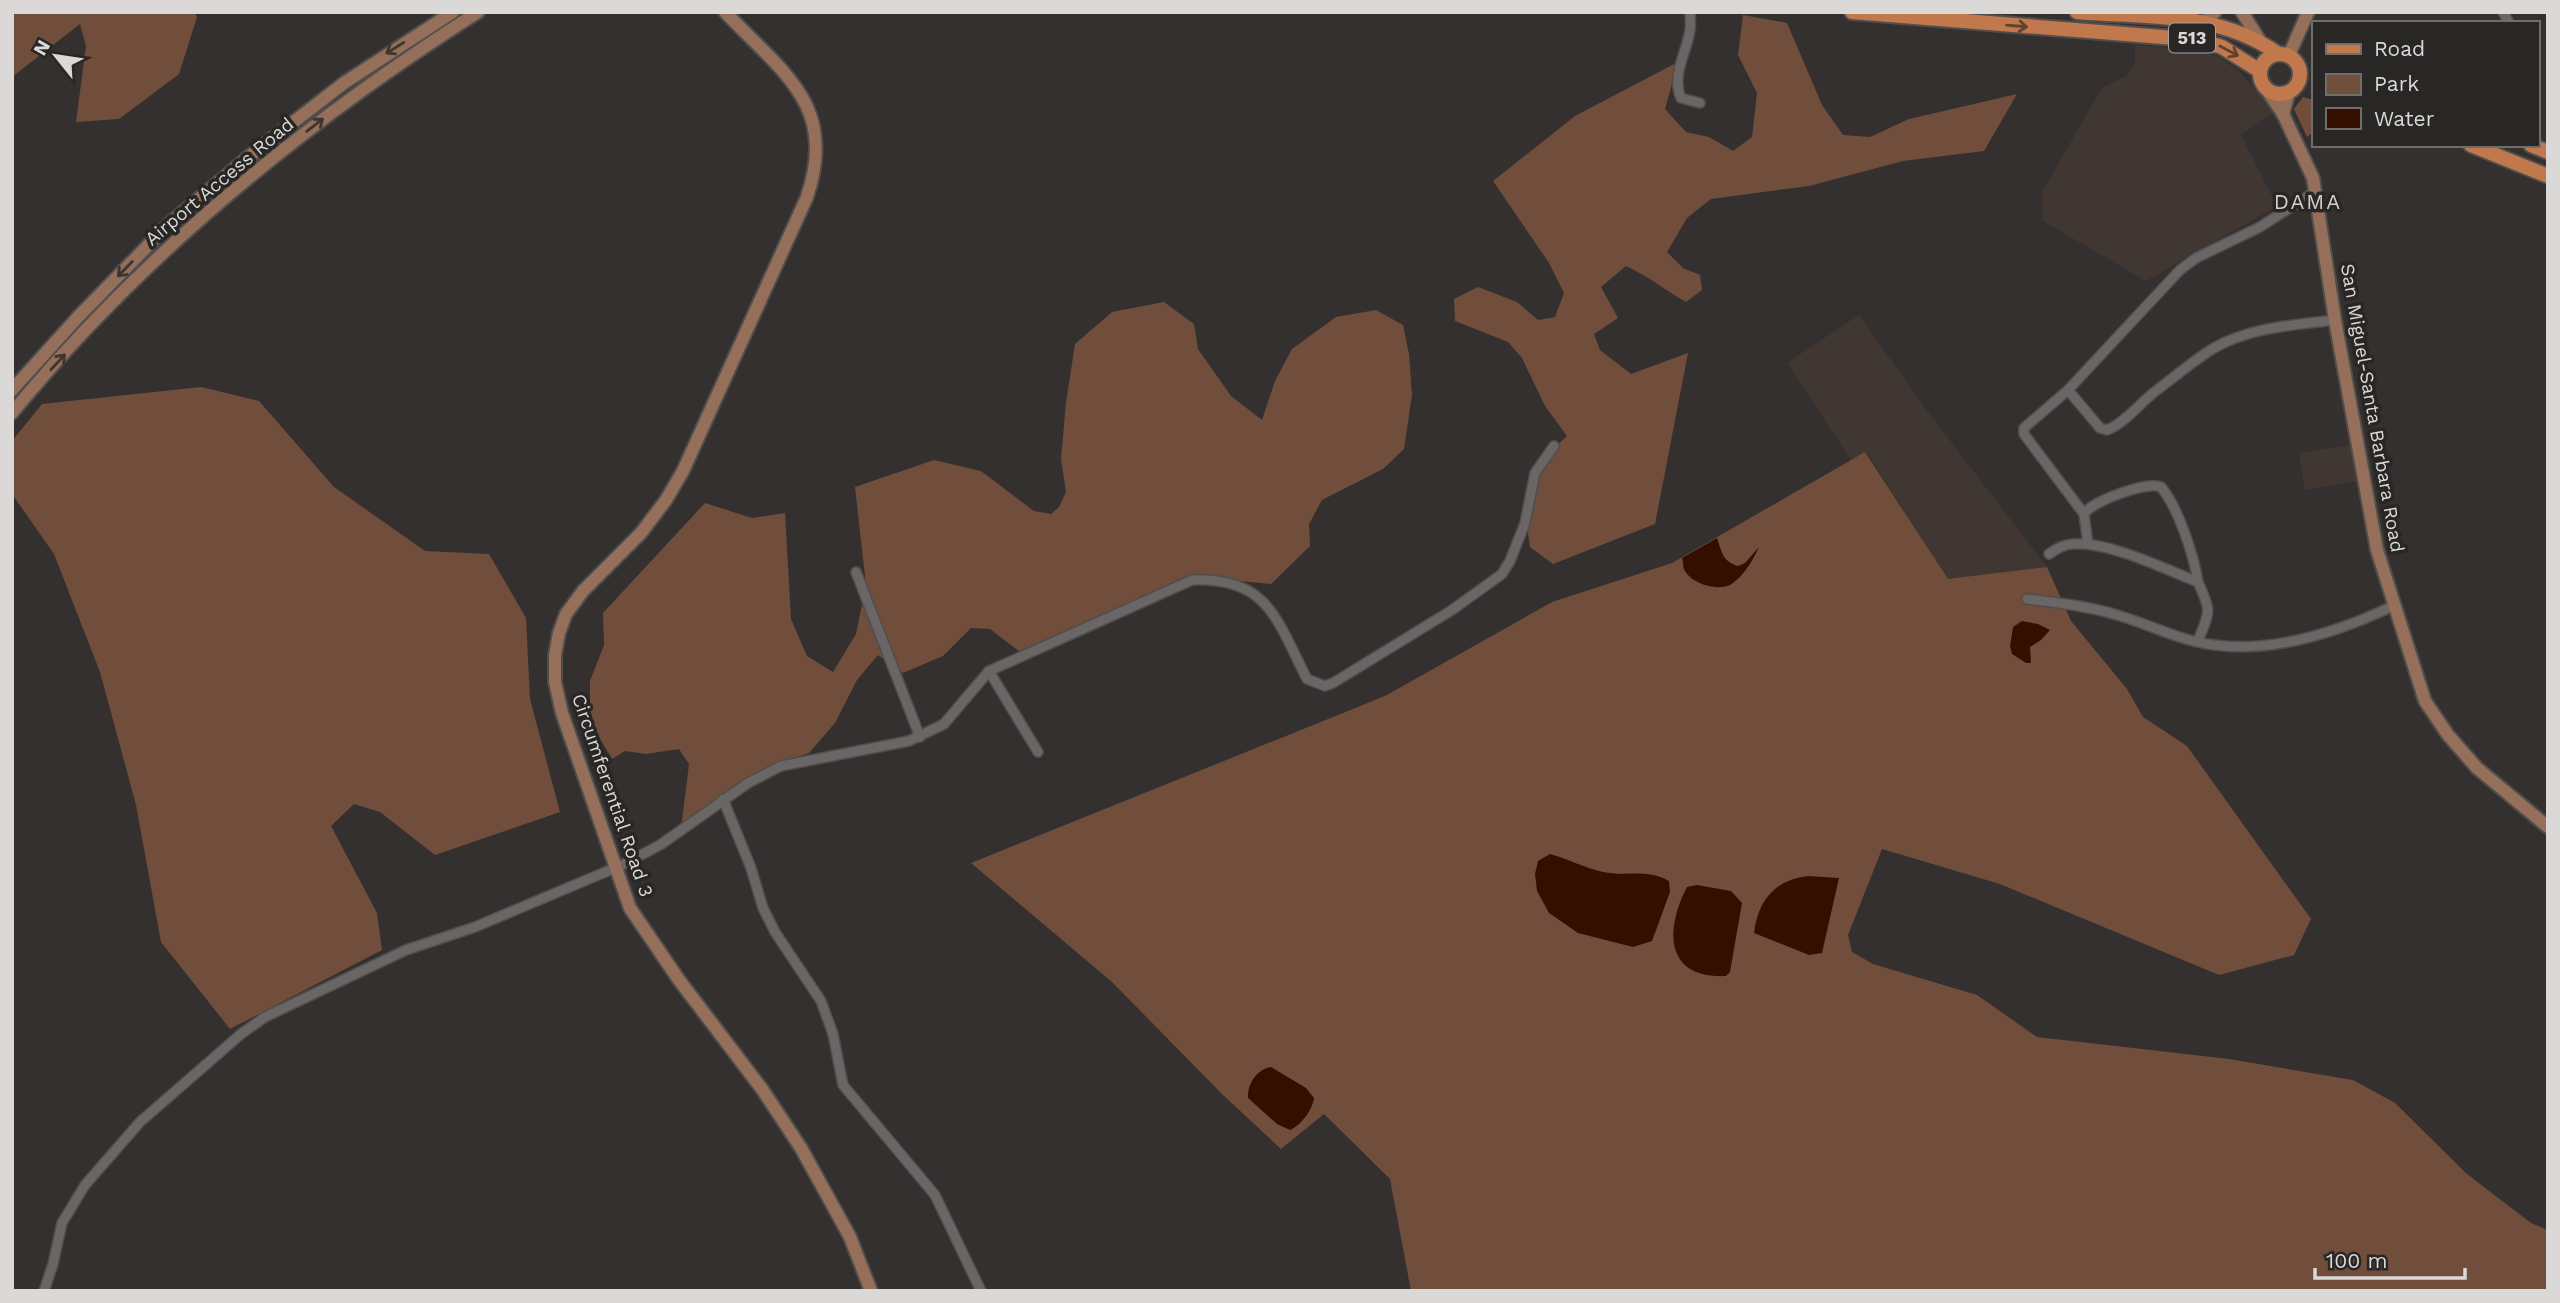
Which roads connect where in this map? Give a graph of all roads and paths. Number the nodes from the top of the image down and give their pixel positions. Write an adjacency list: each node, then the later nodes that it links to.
1 (453, 12): 26 (main road, Airport Access Road, one-way to 26)
2 (478, 12): 28 (main road, Airport Access Road, one-way to 2)
3 (725, 12): 43 (main road, Circumferential Road 3)
4 (1690, 12): 19 (street)
5 (1852, 12): 11 (main road, 513, one-way to 11)
6 (2077, 12): 9 (main road, 513)
7 (2242, 12): 12 (main road)
8 (2308, 12): 13 (main road)
9 (2116, 15): 10 (main road, 513); 11 (main road)
10 (2209, 17): 12 (main road, 513)
11 (2115, 34): 15 (main road, 513, one-way to 15)
12 (2260, 41): 13 (main road, 513)
13 (2288, 57): 14 (main road); 15 (main road); 18 (main road)
14 (2312, 67)
15 (2260, 71): 16 (main road)
16 (2264, 86): 18 (main road); 20 (main road, San Miguel-Santa Barbara Road)
17 (2312, 87): 18 (main road)
18 (2293, 89): 20 (main road)
19 (1700, 103)
20 (2283, 114): 24 (main road, San Miguel-Santa Barbara Road)
21 (2483, 147): 22 (main road)
22 (2506, 151): 23 (main road)
23 (2548, 176)
24 (2316, 191): 25 (main road, San Miguel-Santa Barbara Road); 27 (street)
25 (2335, 320): 27 (street); 36 (main road, San Miguel-Santa Barbara Road)
26 (12, 390)
27 (2068, 390): 30 (street)
28 (12, 413)
29 (1554, 446): 38 (street)
30 (2084, 514): 31 (street); 34 (street)
31 (2088, 544): 32 (street); 34 (street)
32 (2049, 554)
33 (856, 572): 39 (street)
34 (2198, 582): 37 (street)
35 (2027, 599): 37 (street)
36 (2395, 605): 37 (street); 42 (main road, San Miguel-Santa Barbara Road)
37 (2198, 641)
38 (989, 671): 39 (street); 40 (street)
39 (920, 737): 41 (street)
40 (1038, 752)
41 (723, 799): 43 (street); 46 (street)
42 (2548, 827)
43 (615, 868): 44 (street); 45 (main road, Circumferential Road 3)
44 (44, 1291)
45 (870, 1291)
46 (981, 1291)

